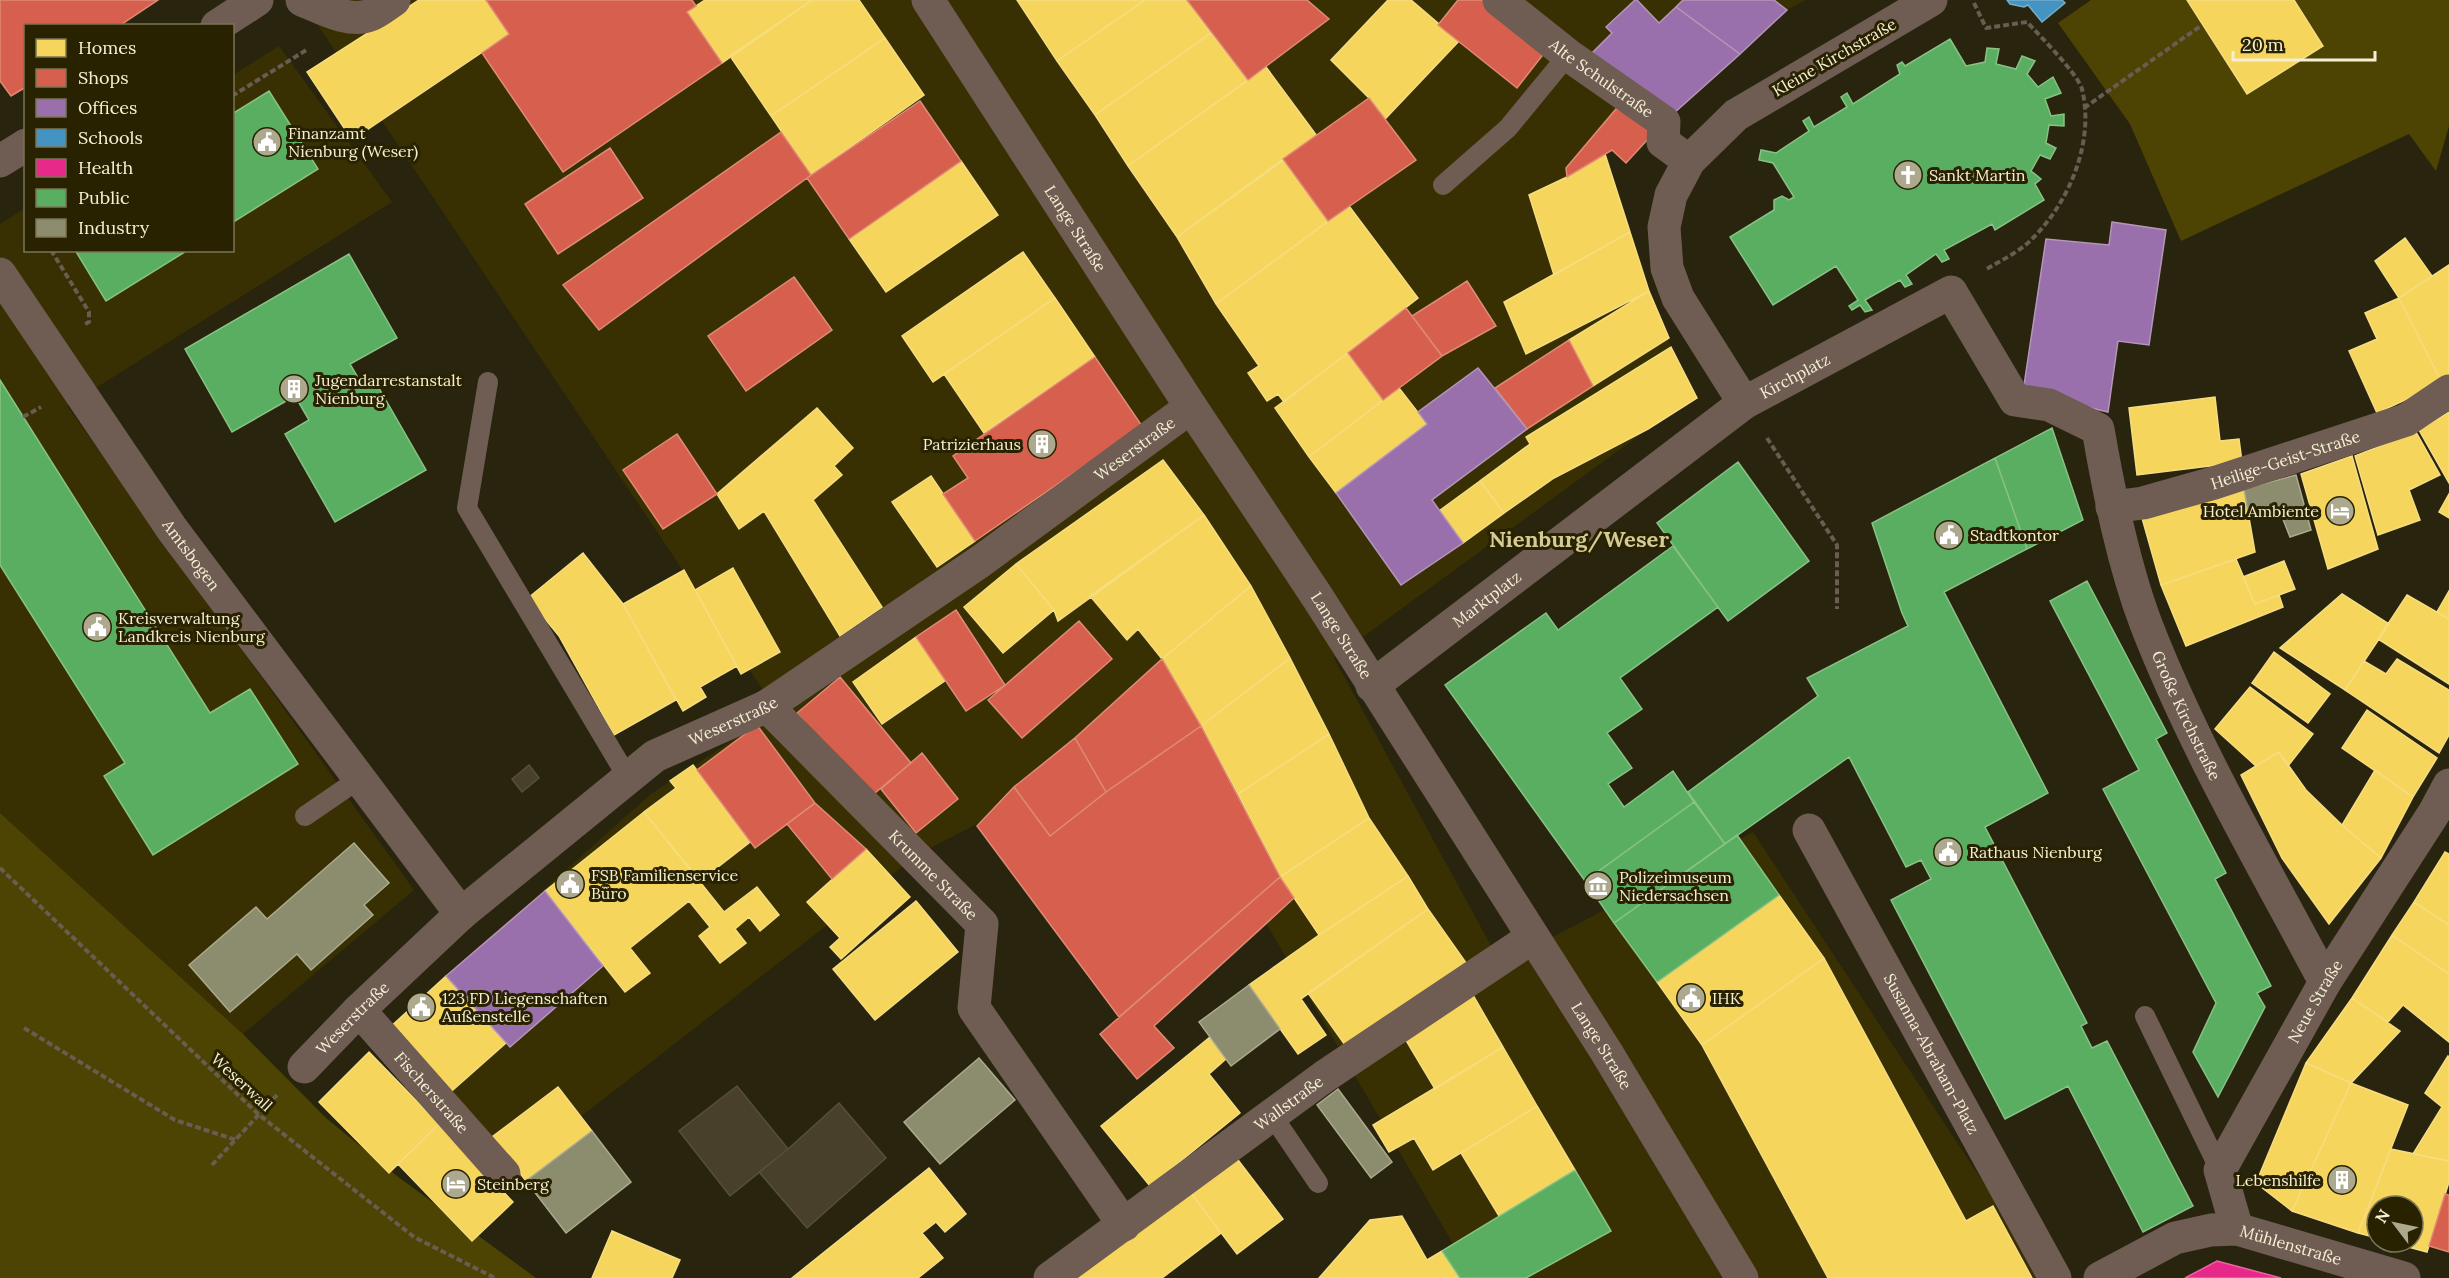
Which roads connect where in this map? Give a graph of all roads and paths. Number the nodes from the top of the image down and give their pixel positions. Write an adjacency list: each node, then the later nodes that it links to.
1 (258, 0): 9 (street)
2 (302, 0): 8 (street)
3 (394, 0): 8 (street)
4 (1499, 0): 11 (street, Alte Schulstraße)
5 (1931, 0): 14 (street, Kleine Kirchstraße)
6 (1972, 0): 13 (path)
7 (940, 4): 24 (street, Lange Straße)
8 (359, 17): 12 (path)
9 (220, 24)
10 (2202, 25): 13 (path)
11 (1568, 56): 17 (street, Alte Schulstraße); 18 (lane)
12 (234, 95)
13 (2084, 108): 20 (path)
14 (1736, 115): 17 (street, Kirchplatz)
15 (24, 146): 16 (street)
16 (0, 161)
17 (1689, 161): 23 (street, Kirchplatz)
18 (1443, 185)
19 (0, 274): 32 (street, Amtsbogen)
20 (1951, 292): 23 (street, Kirchplatz); 27 (street, Große Kirchstraße)
21 (488, 382): 31 (lane)
22 (2449, 391): 27 (street, Heilige-Geist-Straße)
23 (1744, 403): 28 (path); 29 (street, Marktplatz)
24 (1191, 407): 29 (street, Lange Straße); 30 (street, Weserstraße)
25 (39, 408): 26 (path)
26 (23, 417)
27 (2112, 507): 39 (street, Große Kirchstraße)
28 (1837, 609)
29 (1372, 686): 38 (street, Lange Straße)
30 (767, 706): 31 (street, Weserstraße); 51 (street, Krumme Straße)
31 (628, 778): 37 (street, Weserstraße)
32 (359, 779): 34 (lane); 37 (street, Amtsbogen)
33 (2449, 785): 39 (street, Neue Straße)
34 (305, 816)
35 (1809, 830): 56 (street, Susanna-Abraham-Platz)
36 (0, 868): 44 (path, Weserwall)
37 (460, 914): 40 (street, Weserstraße)
38 (1533, 937): 45 (street, Wallstraße); 55 (street, Lange Straße)
39 (2325, 982): 48 (street, Neue Straße)
40 (358, 1010): 43 (street, Weserstraße); 49 (street, Fischerstraße)
41 (2145, 1016): 48 (lane)
42 (24, 1028): 46 (path)
43 (304, 1067)
44 (258, 1114): 46 (path); 53 (path, Weserwall)
45 (1272, 1115): 50 (lane); 51 (street, Wallstraße)
46 (236, 1140): 47 (path)
47 (212, 1165)
48 (2220, 1170): 52 (street)
49 (504, 1174)
50 (1318, 1183)
51 (1124, 1225): 54 (street, Wallstraße)
52 (2224, 1229): 57 (street); 58 (street, Mühlenstraße)
53 (495, 1278)
54 (1050, 1278)
55 (1743, 1278)
56 (2055, 1278)
57 (2100, 1278)
58 (2404, 1278)

